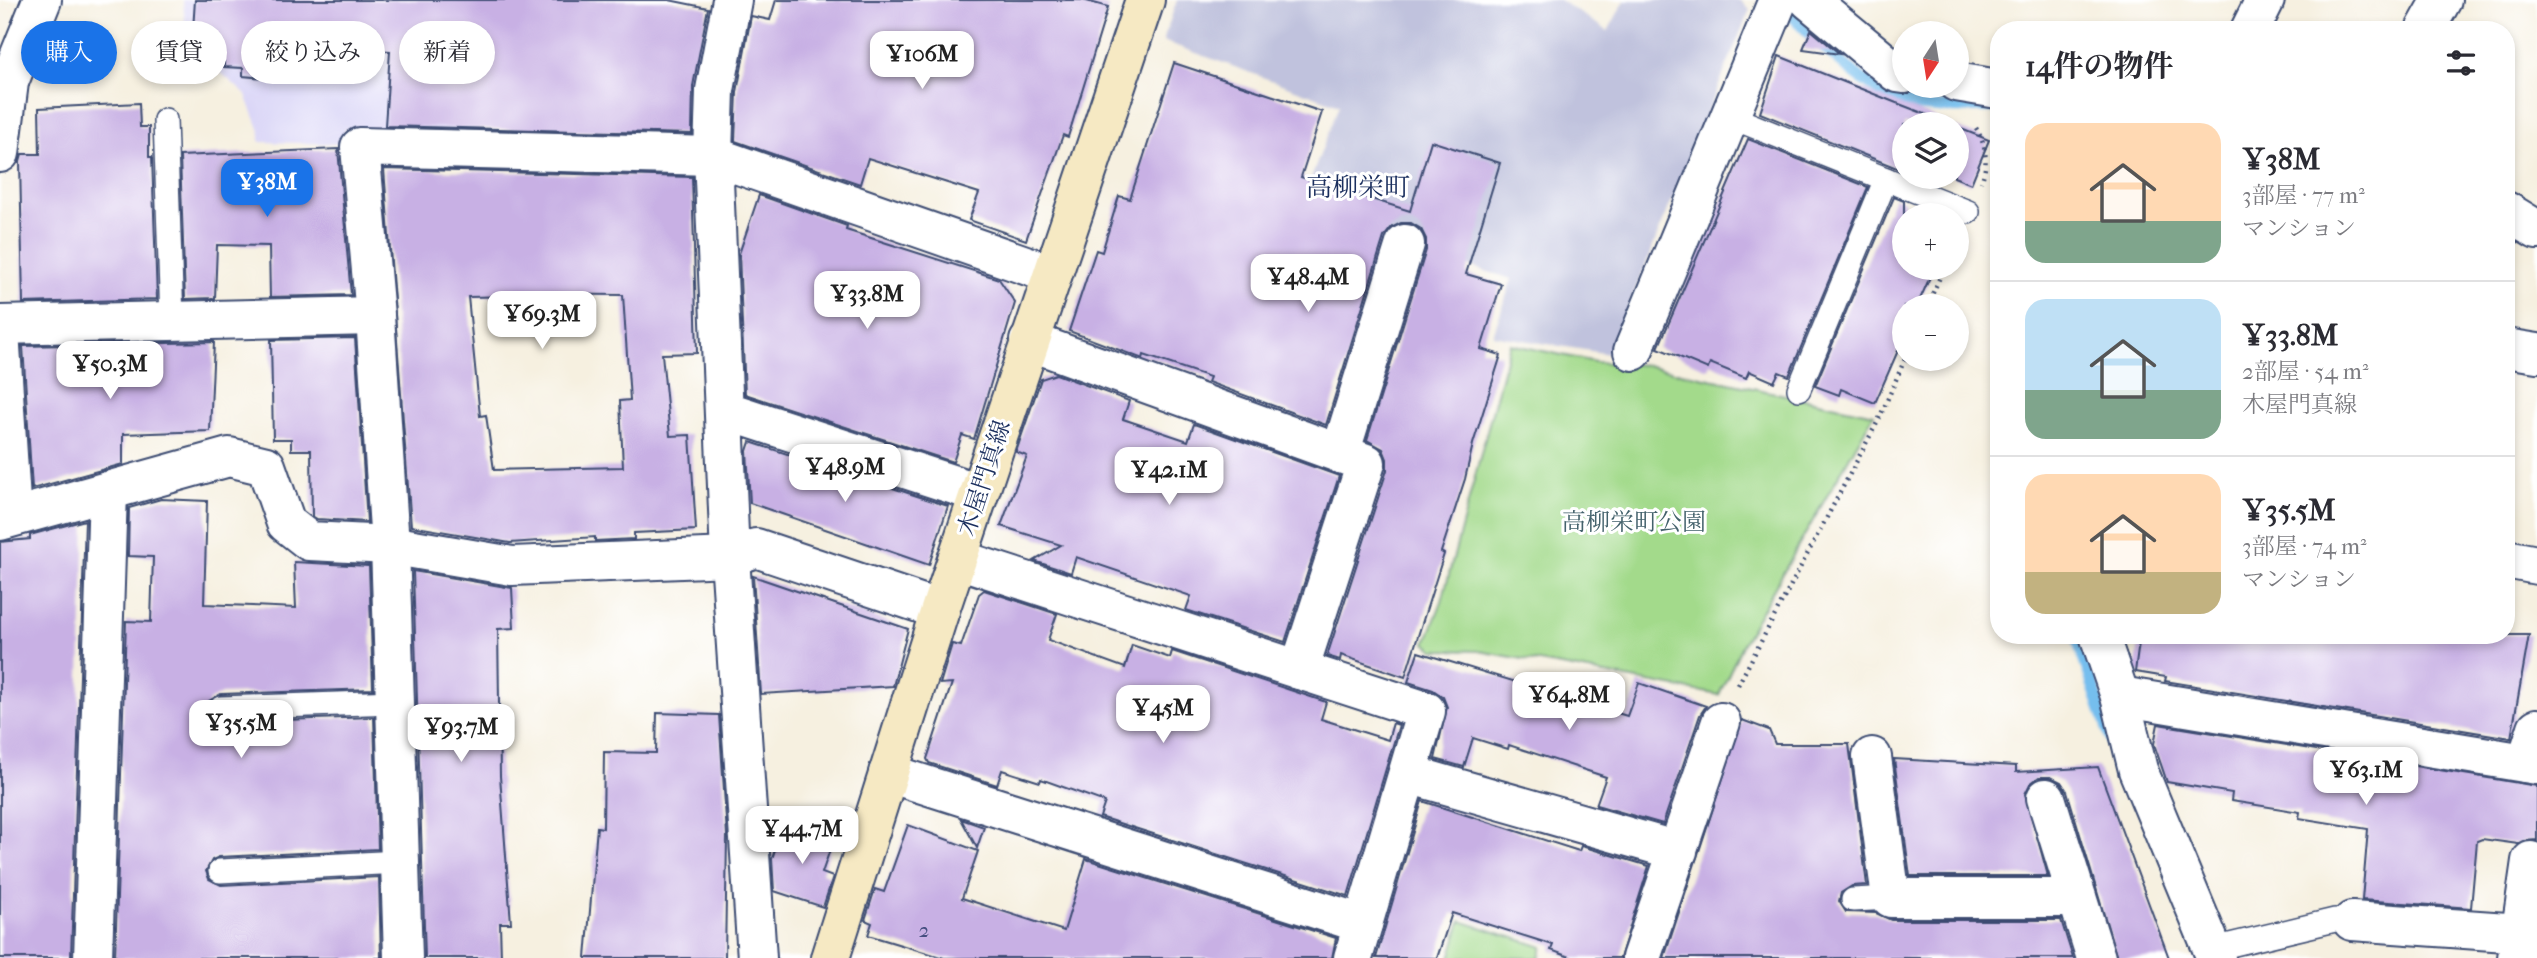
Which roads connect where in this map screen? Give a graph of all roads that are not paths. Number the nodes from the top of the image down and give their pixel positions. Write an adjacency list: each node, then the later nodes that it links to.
1 (732, 0): 16 (street)
2 (1145, 0): 22 (main road, 木屋門真線)
3 (1777, 0): 13 (street)
4 (1809, 0): 10 (street)
5 (2265, 0): 7 (street)
6 (2442, 0): 8 (street)
7 (2254, 21)
8 (2430, 21)
9 (21, 33): 15 (street)
10 (1892, 69)
11 (1969, 84): 12 (street)
12 (1990, 88)
13 (1731, 117): 17 (lane); 28 (street)
14 (165, 120): 24 (lane)
15 (0, 153)
16 (713, 156): 22 (street); 23 (street); 31 (street)
17 (1886, 179): 18 (lane); 30 (lane)
18 (1946, 203)
19 (2515, 217): 20 (street)
20 (2537, 230)
21 (1405, 244): 32 (street)
22 (1051, 274): 25 (main road, 木屋門真線)
23 (375, 316): 24 (street); 36 (street)
24 (172, 320): 26 (street)
25 (1029, 341): 32 (street); 34 (main road, 木屋門真線)
26 (1, 344): 35 (street)
27 (2515, 349): 29 (street)
28 (1633, 351)
29 (2537, 353)
30 (1799, 389)
31 (723, 410): 34 (street); 37 (street)
32 (1340, 454): 43 (street)
33 (108, 491): 35 (street); 36 (street); 64 (street)
34 (979, 493): 38 (main road, 木屋門真線)
35 (6, 519)
36 (390, 545): 37 (street); 45 (street)
37 (730, 557): 41 (street); 66 (street)
38 (958, 559): 41 (main road, 木屋門真線); 43 (street)
39 (2515, 561): 40 (street)
40 (2537, 565)
41 (940, 610): 50 (main road, 木屋門真線)
42 (2102, 644): 44 (street)
43 (1298, 670): 51 (street)
44 (2120, 696): 48 (street); 63 (street)
45 (395, 702): 46 (lane); 55 (street)
46 (221, 708)
47 (1721, 722): 53 (street)
48 (2533, 752)
49 (1872, 757): 57 (street)
50 (888, 773): 62 (street); 67 (main road, 木屋門真線)
51 (1408, 774): 53 (street); 62 (street)
52 (2046, 798): 58 (street)
53 (1678, 851): 68 (street)
54 (2531, 861): 61 (street)
55 (400, 862): 56 (lane); 65 (street)
56 (220, 871)
57 (1891, 898): 58 (street); 59 (lane)
58 (2077, 898): 69 (street)
59 (1853, 900)
60 (2344, 921): 61 (street); 63 (lane)
61 (2525, 926)
62 (1358, 941)
63 (2214, 953)
64 (93, 958)
65 (402, 958)
66 (757, 958)
67 (830, 958)
68 (1641, 958)
69 (2096, 958)

